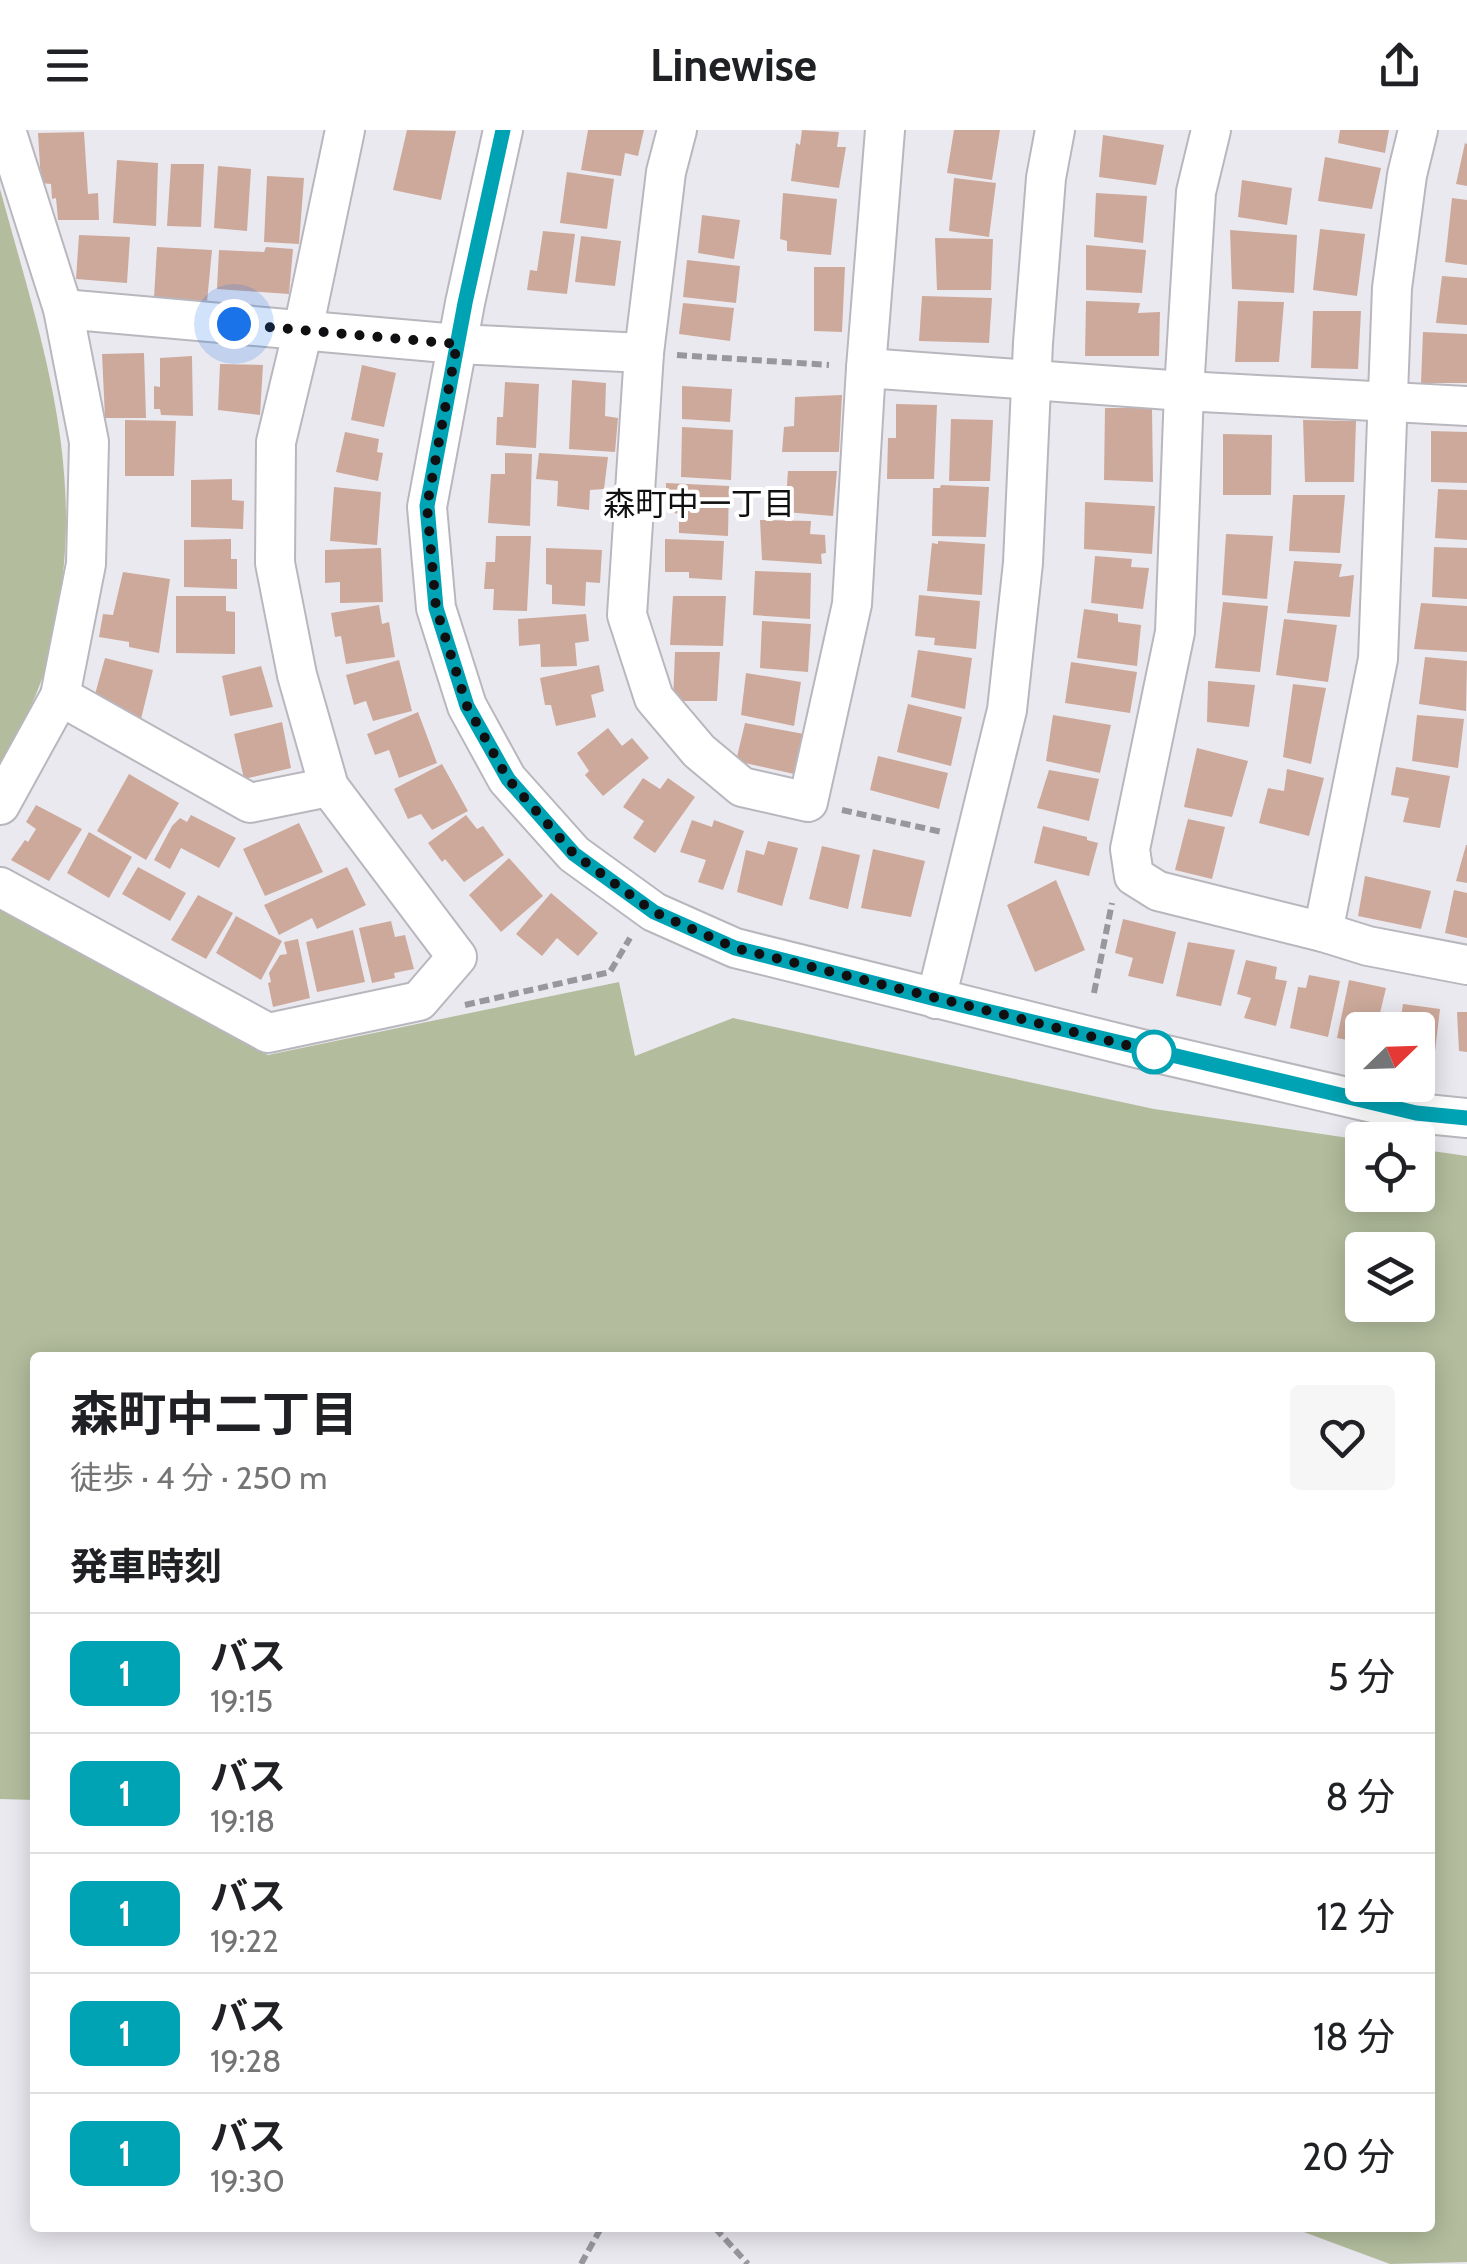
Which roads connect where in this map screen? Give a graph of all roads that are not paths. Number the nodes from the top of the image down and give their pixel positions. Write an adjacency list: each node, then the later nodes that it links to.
1 (6, 130): 9 (street)
2 (345, 130): 10 (street)
3 (503, 130): 11 (street)
4 (677, 130): 12 (street)
5 (885, 130): 13 (street)
6 (1055, 130): 14 (street)
7 (1212, 130): 15 (street)
8 (1418, 130): 16 (street)
9 (63, 309): 10 (street); 18 (street)
10 (303, 330): 11 (street); 19 (street)
11 (457, 344): 12 (street); 24 (street)
12 (644, 353): 13 (street)
13 (866, 368): 14 (street)
14 (1032, 381): 15 (street); 24 (street)
15 (1184, 391): 16 (street); 22 (street)
16 (1388, 400): 17 (street); 22 (street)
17 (1467, 406)
18 (60, 696): 19 (street); 20 (street)
19 (329, 788): 21 (street)
20 (0, 804)
21 (0, 886)
22 (1323, 932): 23 (street)
23 (1467, 965)
24 (936, 999): 25 (street)
25 (1467, 1118)

